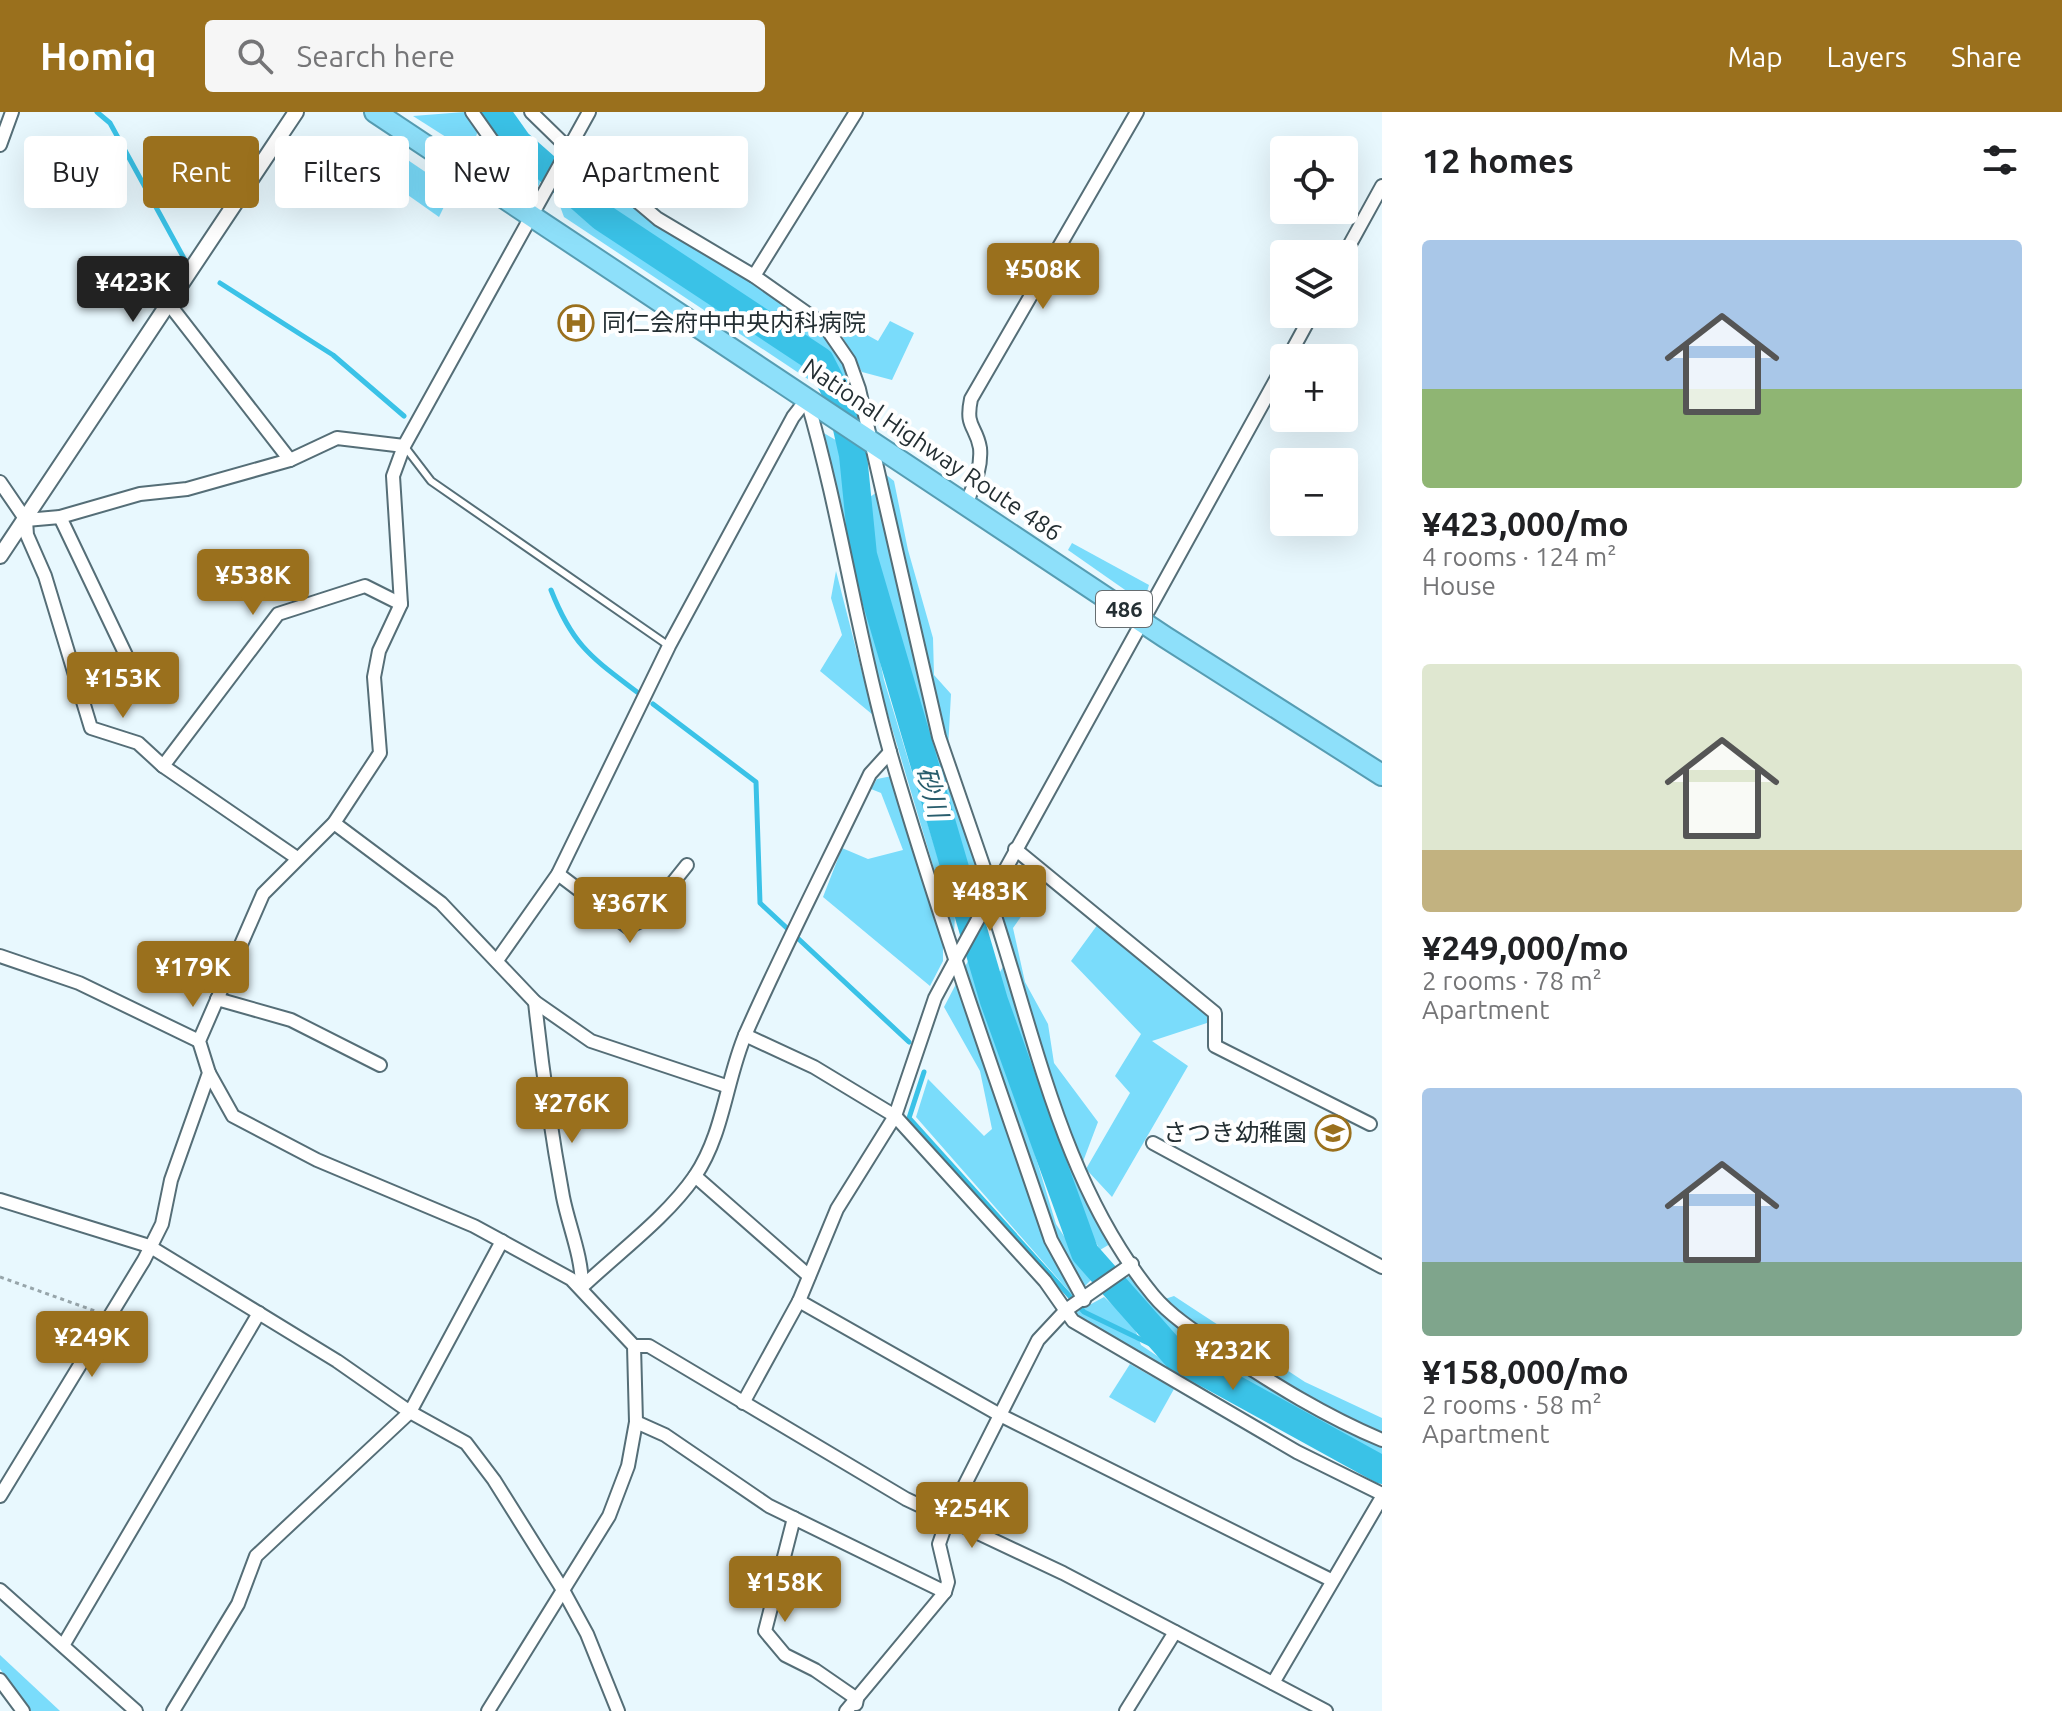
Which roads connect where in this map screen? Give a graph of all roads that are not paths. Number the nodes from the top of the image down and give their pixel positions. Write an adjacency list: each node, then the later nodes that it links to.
1 (12, 112): 13 (street)
2 (296, 112): 21 (street)
3 (375, 112): 12 (highway, National Highway Route 486 / 486)
4 (472, 112): 9 (street)
5 (531, 112): 10 (street)
6 (589, 112): 11 (street)
7 (856, 112): 20 (street)
8 (1137, 112): 28 (street)
9 (489, 136)
10 (556, 136)
11 (576, 136)
12 (425, 142)
13 (0, 145)
14 (554, 176): 16 (street)
15 (1382, 186): 19 (street)
16 (538, 204)
17 (536, 208): 23 (highway, National Highway Route 486 / 486); 25 (street)
18 (645, 208): 20 (street)
19 (1352, 240)
20 (754, 276): 24 (street)
21 (169, 304): 26 (street); 30 (street)
22 (1270, 391): 34 (street)
23 (814, 403): 24 (highway, National Highway Route 486 / 486); 35 (street); 37 (street)
24 (868, 440): 28 (highway, National Highway Route 486 / 486); 45 (street)
25 (404, 446): 26 (street); 33 (street); 35 (lane)
26 (290, 460): 29 (street)
27 (0, 482): 30 (street)
28 (966, 505): 34 (highway, National Highway Route 486 / 486)
29 (60, 517): 30 (street); 36 (street)
30 (26, 520): 31 (street); 38 (street)
31 (5, 540): 32 (street)
32 (0, 556)
33 (401, 604): 38 (street); 40 (street)
34 (1143, 622): 39 (highway, National Highway Route 486 / 486); 41 (street)
35 (669, 646): 44 (street)
36 (134, 672)
37 (890, 752): 48 (street); 51 (street)
38 (163, 766): 42 (street)
39 (1382, 775)
40 (334, 823): 42 (street); 47 (street)
41 (1015, 849): 45 (street); 57 (street)
42 (297, 858): 49 (street)
43 (687, 865): 44 (street)
44 (558, 874): 47 (street)
45 (992, 891): 48 (street); 63 (street)
46 (0, 956): 52 (street)
47 (498, 959): 50 (street)
48 (956, 959): 56 (street); 67 (street)
49 (217, 999): 52 (street); 53 (street)
50 (535, 1002): 55 (street); 66 (street)
51 (745, 1035): 55 (street); 56 (street)
52 (199, 1041): 54 (street)
53 (380, 1065)
54 (209, 1073): 61 (street); 62 (street)
55 (726, 1086): 59 (street)
56 (895, 1116): 65 (street); 69 (street)
57 (1370, 1124)
58 (1153, 1143): 64 (street)
59 (695, 1176): 65 (street); 66 (street)
60 (0, 1200): 62 (street)
61 (502, 1241): 66 (street); 73 (street)
62 (149, 1246): 70 (street); 78 (street)
63 (1132, 1264): 67 (street); 76 (street)
64 (1382, 1267)
65 (809, 1276): 68 (street)
66 (582, 1287): 71 (street)
67 (1084, 1300): 69 (street)
68 (799, 1301): 72 (street); 74 (street)
69 (1066, 1310): 74 (street); 77 (street)
70 (259, 1313): 73 (street); 86 (street)
71 (634, 1346): 72 (street); 75 (street)
72 (743, 1403): 80 (street)
73 (410, 1412): 83 (street); 92 (street)
74 (1000, 1415): 80 (street); 81 (street)
75 (636, 1422): 79 (street); 83 (street)
76 (1382, 1440)
77 (1382, 1495): 81 (street)
78 (0, 1496)
79 (794, 1518): 84 (street); 89 (street)
80 (948, 1518): 84 (street); 85 (street)
81 (1331, 1580): 88 (street)
82 (0, 1590): 86 (street)
83 (563, 1590): 93 (street); 94 (street)
84 (945, 1592): 89 (street)
85 (1175, 1632): 88 (street); 96 (street)
86 (64, 1644): 91 (street)
87 (0, 1680): 90 (street)
88 (1273, 1683): 97 (street)
89 (856, 1705): 95 (street)
90 (23, 1711)
91 (136, 1711)
92 (173, 1711)
93 (488, 1711)
94 (618, 1711)
95 (846, 1711)
96 (1126, 1711)
97 (1326, 1711)

